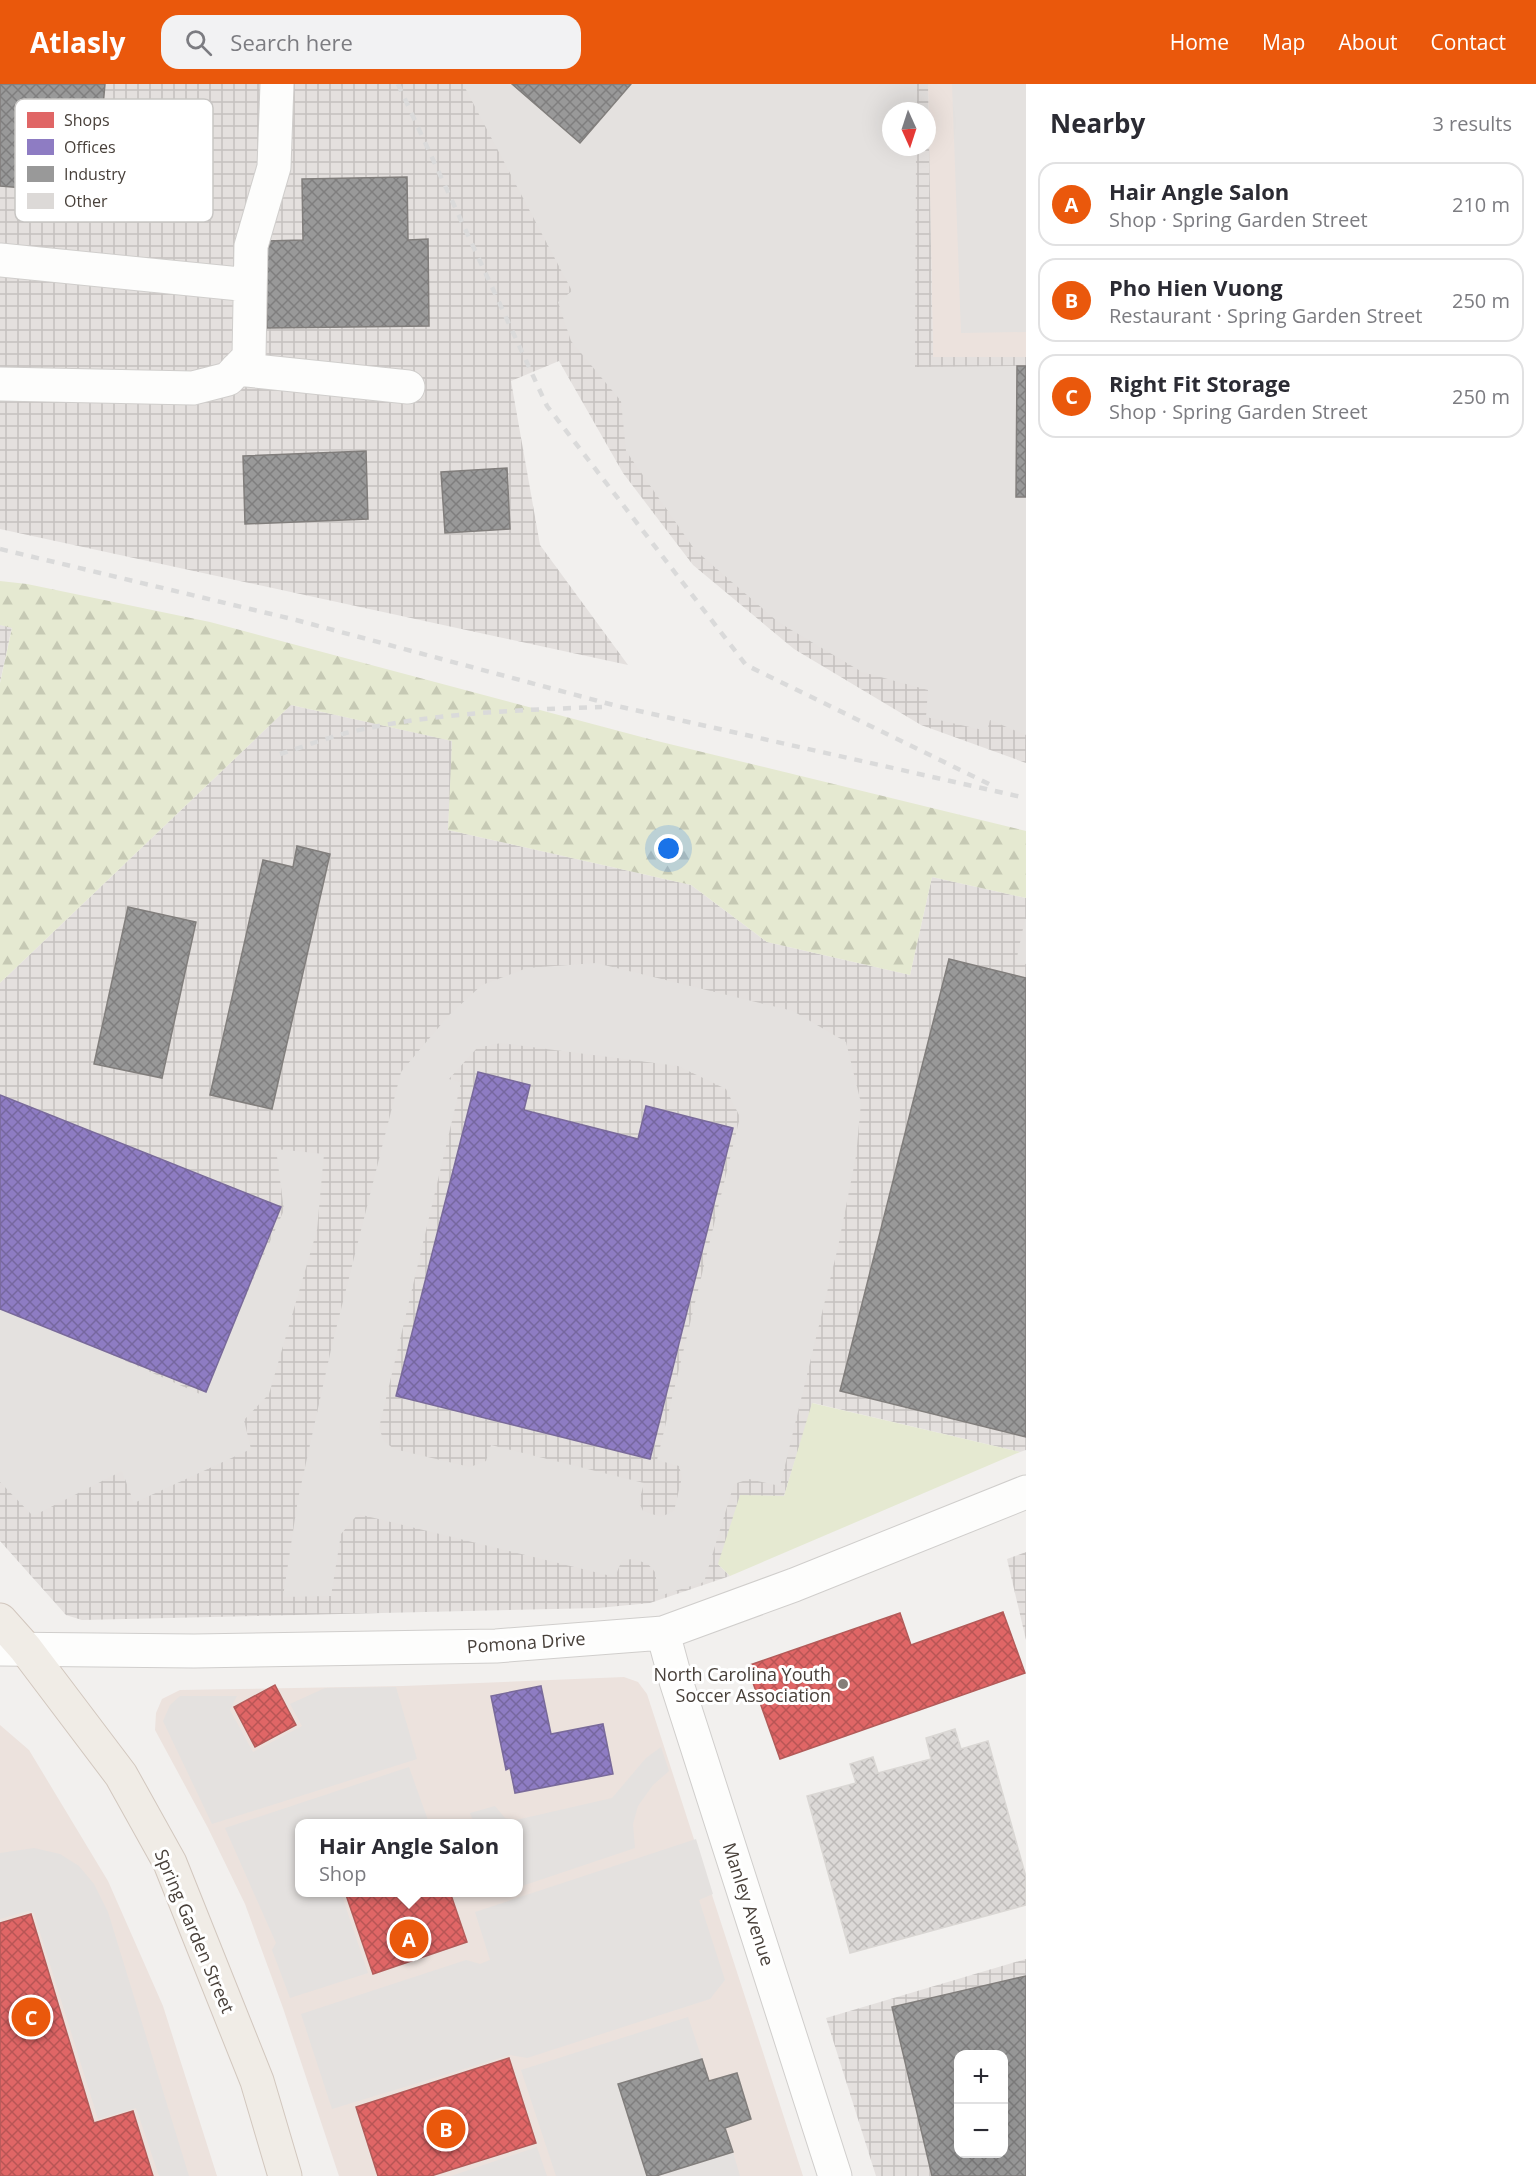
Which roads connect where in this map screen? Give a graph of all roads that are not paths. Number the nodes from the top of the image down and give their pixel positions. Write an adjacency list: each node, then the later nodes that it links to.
1 (277, 84): 3 (street)
2 (0, 260): 3 (street)
3 (250, 285): 4 (street)
4 (237, 369): 5 (street); 6 (street)
5 (0, 384)
6 (408, 387)
7 (1026, 1492): 9 (street, Pomona Drive)
8 (0, 1620): 10 (main road, Spring Garden Street)
9 (663, 1633): 10 (street, Pomona Drive); 12 (street, Manley Avenue)
10 (13, 1649): 11 (main road, Spring Garden Street)
11 (285, 2176)
12 (835, 2176)

